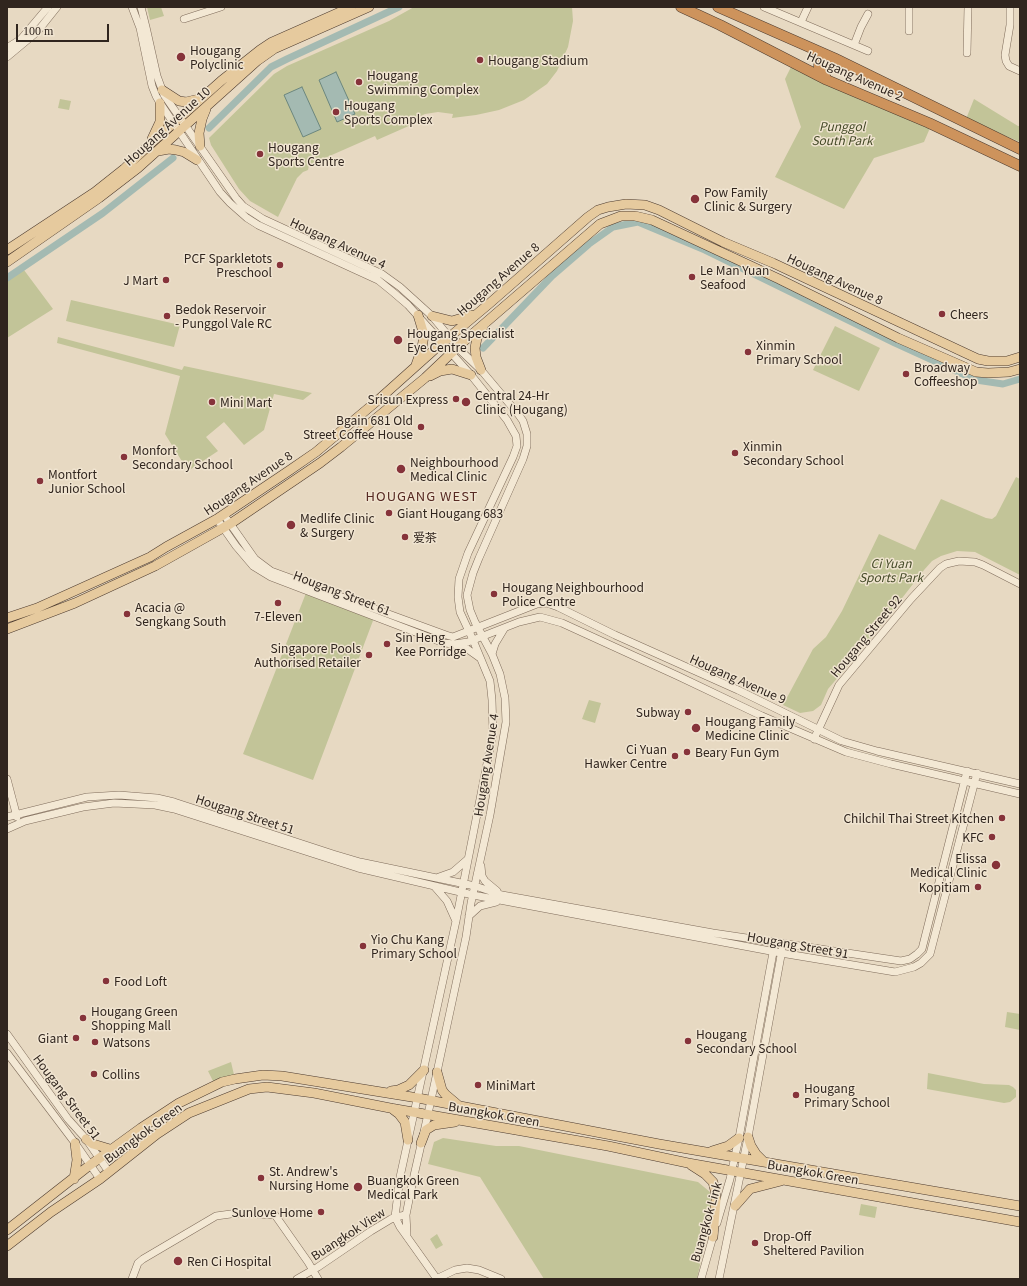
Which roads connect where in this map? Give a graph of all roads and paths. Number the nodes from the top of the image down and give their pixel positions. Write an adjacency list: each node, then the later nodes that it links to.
1 (48, 7): 20 (street)
2 (57, 7): 23 (street)
3 (132, 7): 29 (street, Hougang Avenue 4)
4 (141, 7): 27 (street, Hougang Avenue 4)
5 (220, 7): 16 (street)
6 (351, 7): 28 (main road, Hougang Avenue 10)
7 (369, 7): 30 (main road, Hougang Avenue 10)
8 (681, 7): 26 (highway, Hougang Avenue 2)
9 (718, 7): 24 (highway, Hougang Avenue 2)
10 (764, 7): 17 (street)
11 (808, 7): 17 (street)
12 (909, 7): 18 (street)
13 (968, 7): 22 (street)
14 (1010, 7): 25 (street)
15 (868, 14): 19 (street)
16 (184, 19)
17 (801, 22): 19 (street)
18 (909, 31)
19 (854, 45): 21 (street)
20 (7, 48)
21 (868, 51)
22 (967, 53)
23 (7, 57)
24 (834, 58): 26 (highway); 35 (highway, Hougang Avenue 2)
25 (1020, 71)
26 (827, 80): 38 (highway, Hougang Avenue 2)
27 (162, 90): 28 (main road); 31 (street, Hougang Avenue 4)
28 (201, 98): 31 (main road, Hougang Avenue 10)
29 (160, 103): 31 (street, Hougang Avenue 4); 33 (main road)
30 (208, 106): 32 (main road, Hougang Avenue 10); 34 (main road)
31 (177, 124): 32 (main road, Hougang Avenue 10); 33 (main road, Hougang Avenue 10); 36 (main road, Hougang Avenue 10); 37 (street, Hougang Avenue 4)
32 (186, 126): 34 (street, Hougang Avenue 4)
33 (150, 144): 40 (main road, Hougang Avenue 10)
34 (200, 146): 39 (street, Hougang Avenue 4)
35 (1020, 149)
36 (157, 151): 37 (main road); 41 (main road, Hougang Avenue 10)
37 (197, 160): 39 (street, Hougang Avenue 4)
38 (1020, 166)
39 (314, 247): 46 (street, Hougang Avenue 4); 47 (street, Hougang Avenue 4)
40 (7, 250)
41 (7, 262)
42 (783, 268): 43 (main road); 44 (main road, Hougang Avenue 8); 45 (main road, Hougang Avenue 8)
43 (779, 279): 48 (main road, Hougang Avenue 8); 49 (main road, Hougang Avenue 8)
44 (863, 306): 48 (main road); 53 (main road, Hougang Avenue 8)
45 (476, 314): 47 (main road); 50 (main road, Hougang Avenue 8)
46 (418, 316): 51 (street, Hougang Avenue 4); 54 (main road)
47 (432, 316): 50 (street, Hougang Avenue 4)
48 (858, 318): 55 (main road, Hougang Avenue 8)
49 (484, 324): 52 (main road, Hougang Avenue 8); 56 (main road)
50 (450, 337): 51 (main road, Hougang Avenue 8); 52 (street, Hougang Avenue 4)
51 (442, 343): 52 (street, Hougang Avenue 4); 54 (main road, Hougang Avenue 8)
52 (454, 350): 56 (street, Hougang Avenue 4); 57 (street, Hougang Avenue 4); 58 (main road, Hougang Avenue 8)
53 (1020, 357)
54 (415, 368): 59 (main road, Hougang Avenue 8)
55 (1020, 368)
56 (481, 370): 62 (street, Hougang Avenue 4)
57 (471, 375): 58 (main road); 63 (street, Hougang Avenue 4)
58 (425, 378): 60 (main road, Hougang Avenue 8)
59 (220, 517): 60 (street, Hougang Street 61); 64 (main road, Hougang Avenue 8)
60 (227, 527): 67 (main road, Hougang Avenue 8); 71 (street, Hougang Street 61)
61 (1020, 584): 75 (street, Hougang Street 92)
62 (472, 614): 65 (street); 66 (street, Hougang Avenue 4)
63 (462, 617): 69 (street, Hougang Avenue 4); 71 (street)
64 (7, 618)
65 (493, 621): 66 (street, Hougang Avenue 9); 75 (street, Hougang Avenue 9)
66 (478, 628): 69 (street); 70 (street, Hougang Avenue 4)
67 (7, 629)
68 (504, 629): 70 (street, Hougang Avenue 9); 73 (street); 76 (street, Hougang Avenue 9)
69 (469, 631): 71 (street); 72 (street, Hougang Avenue 4)
70 (483, 637): 72 (street); 73 (street, Hougang Avenue 4)
71 (454, 640): 72 (street); 74 (street, Hougang Street 61)
72 (474, 640): 74 (street, Hougang Avenue 4)
73 (492, 654): 89 (street, Hougang Avenue 4)
74 (482, 659): 88 (street, Hougang Avenue 4)
75 (818, 728): 76 (street, Hougang Street 92); 77 (street, Hougang Avenue 9)
76 (814, 739): 80 (street, Hougang Avenue 9)
77 (967, 771): 78 (street, Hougang Avenue 9); 80 (street, Hougang Street 91)
78 (977, 773): 81 (street, Hougang Street 91); 82 (street, Hougang Avenue 9)
79 (7, 779): 84 (street)
80 (964, 782): 81 (street, Hougang Avenue 9); 101 (street, Hougang Street 91)
81 (974, 784): 83 (street, Hougang Avenue 9); 104 (street, Hougang Street 91)
82 (1020, 784)
83 (1020, 794)
84 (16, 814): 85 (street, Hougang Street 51); 86 (street); 90 (street, Hougang Street 51)
85 (7, 817): 87 (street)
86 (19, 823): 87 (street, Hougang Street 51); 92 (street, Hougang Street 51)
87 (8, 828)
88 (468, 859): 90 (street); 91 (street, Hougang Avenue 4)
89 (480, 862): 93 (street, Hougang Avenue 4); 96 (street)
90 (437, 878): 91 (street, Hougang Street 51)
91 (463, 884): 93 (street, Hougang Street 51); 94 (street, Hougang Avenue 4)
92 (433, 885): 94 (street, Hougang Street 51); 98 (street)
93 (475, 886): 95 (street, Hougang Avenue 4); 96 (street, Hougang Street 91)
94 (461, 892): 95 (street, Hougang Street 51); 98 (street, Hougang Avenue 4)
95 (473, 895): 96 (street, Hougang Street 91); 97 (street, Hougang Avenue 4)
96 (502, 898): 97 (street); 99 (street, Hougang Street 91); 102 (street, Hougang Street 91)
97 (469, 916): 108 (street, Hougang Avenue 4)
98 (456, 921): 107 (street, Hougang Avenue 4)
99 (774, 943): 100 (street, Hougang Street 91); 102 (street)
100 (783, 944): 101 (street, Hougang Street 91); 103 (street)
101 (827, 951): 104 (street)
102 (773, 952): 103 (street, Hougang Street 91); 117 (street)
103 (781, 953): 104 (street, Hougang Street 91); 117 (street)
104 (825, 961)
105 (7, 1034): 118 (street, Hougang Street 51)
106 (7, 1054): 120 (street, Hougang Street 51)
107 (424, 1070): 109 (main road); 110 (street, Hougang Avenue 4)
108 (437, 1072): 111 (street, Hougang Avenue 4); 112 (main road)
109 (383, 1092): 110 (main road, Buangkok Green); 122 (main road, Buangkok Green)
110 (418, 1098): 111 (main road, Buangkok Green); 114 (street, Hougang Avenue 4)
111 (431, 1100): 112 (main road, Buangkok Green); 115 (street, Hougang Avenue 4)
112 (460, 1106): 123 (main road, Buangkok Green)
113 (390, 1108): 114 (main road, Buangkok Green); 119 (main road); 130 (main road, Buangkok Green)
114 (415, 1112): 115 (main road, Buangkok Green); 119 (street, Buangkok View)
115 (428, 1114): 116 (main road, Buangkok Green); 121 (street)
116 (468, 1121): 121 (main road); 127 (main road, Buangkok Green)
117 (744, 1138): 123 (main road); 124 (street); 126 (main road)
118 (86, 1139): 122 (main road); 125 (street, Hougang Street 51)
119 (408, 1140): 137 (street, Buangkok View)
120 (75, 1143): 128 (street, Hougang Street 51); 131 (main road)
121 (421, 1143): 136 (street)
122 (113, 1150): 125 (main road, Buangkok Green)
123 (707, 1152): 124 (main road, Buangkok Green)
124 (740, 1157): 126 (main road, Buangkok Green); 129 (street)
125 (100, 1159): 128 (main road, Buangkok Green); 130 (street, Hougang Street 51)
126 (764, 1162): 135 (main road, Buangkok Green)
127 (688, 1163): 129 (main road, Buangkok Green); 141 (main road)
128 (90, 1166): 131 (main road, Buangkok Green); 132 (street, Hougang Street 51)
129 (737, 1171): 133 (main road, Buangkok Green); 134 (street, Buangkok Link); 141 (street, Buangkok Link)
130 (110, 1172): 132 (main road, Buangkok Green)
131 (74, 1179): 139 (main road, Buangkok Green)
132 (100, 1179): 142 (main road, Buangkok Green)
133 (786, 1180): 134 (main road); 138 (main road, Buangkok Green)
134 (735, 1206): 150 (street, Buangkok Link)
135 (1020, 1206)
136 (406, 1215): 137 (street, Buangkok View); 140 (street)
137 (395, 1217): 140 (street, Buangkok View); 143 (street, Buangkok View)
138 (1020, 1222)
139 (7, 1230)
140 (407, 1235): 147 (street, Buangkok View)
141 (713, 1237): 149 (street, Buangkok Link)
142 (7, 1246)
143 (312, 1270): 144 (street, Buangkok View); 145 (street, Buangkok View); 146 (street, Buangkok View)
144 (132, 1279)
145 (297, 1279)
146 (318, 1279)
147 (437, 1279): 148 (street, Buangkok View)
148 (501, 1279)
149 (701, 1279)
150 (719, 1279)

